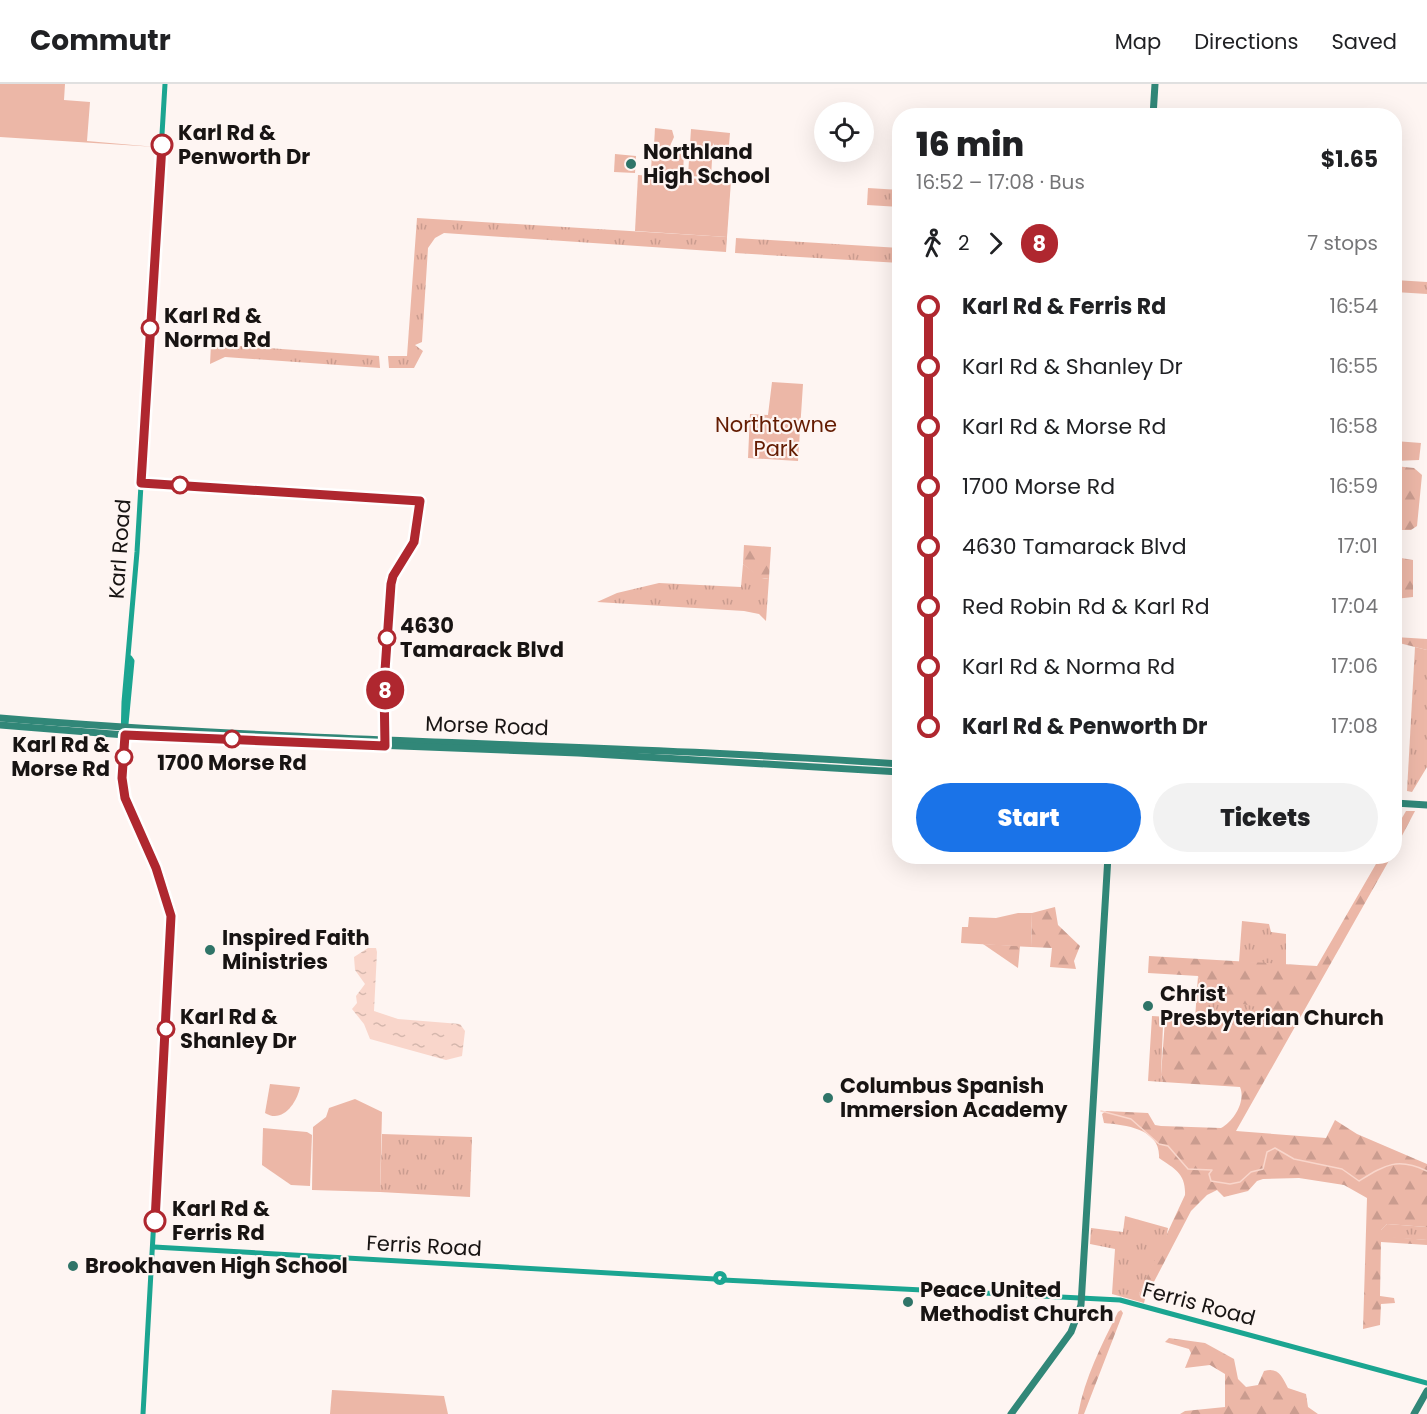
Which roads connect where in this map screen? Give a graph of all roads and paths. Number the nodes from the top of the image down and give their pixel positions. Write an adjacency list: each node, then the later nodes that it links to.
1 (165, 84): 5 (main road, Karl Road)
2 (1155, 84): 3 (main road)
3 (1154, 108)
4 (0, 723): 5 (main road, Morse Road); 6 (main road, Morse Road)
5 (126, 726): 6 (main road, Karl Road); 7 (main road, Morse Road)
6 (125, 735): 8 (main road, Morse Road); 14 (main road, Karl Road)
7 (647, 749): 8 (main road); 9 (main road, Morse Road)
8 (611, 755): 10 (main road, Morse Road)
9 (892, 764)
10 (892, 772)
11 (1402, 803): 12 (main road)
12 (1427, 805)
13 (1108, 864): 15 (main road)
14 (153, 1247): 15 (main road, Ferris Road); 18 (main road, Karl Road)
15 (1081, 1298): 16 (main road, Ferris Road); 19 (main road)
16 (1427, 1383)
17 (1427, 1391): 20 (main road)
18 (143, 1414)
19 (1011, 1414)
20 (1414, 1414)

